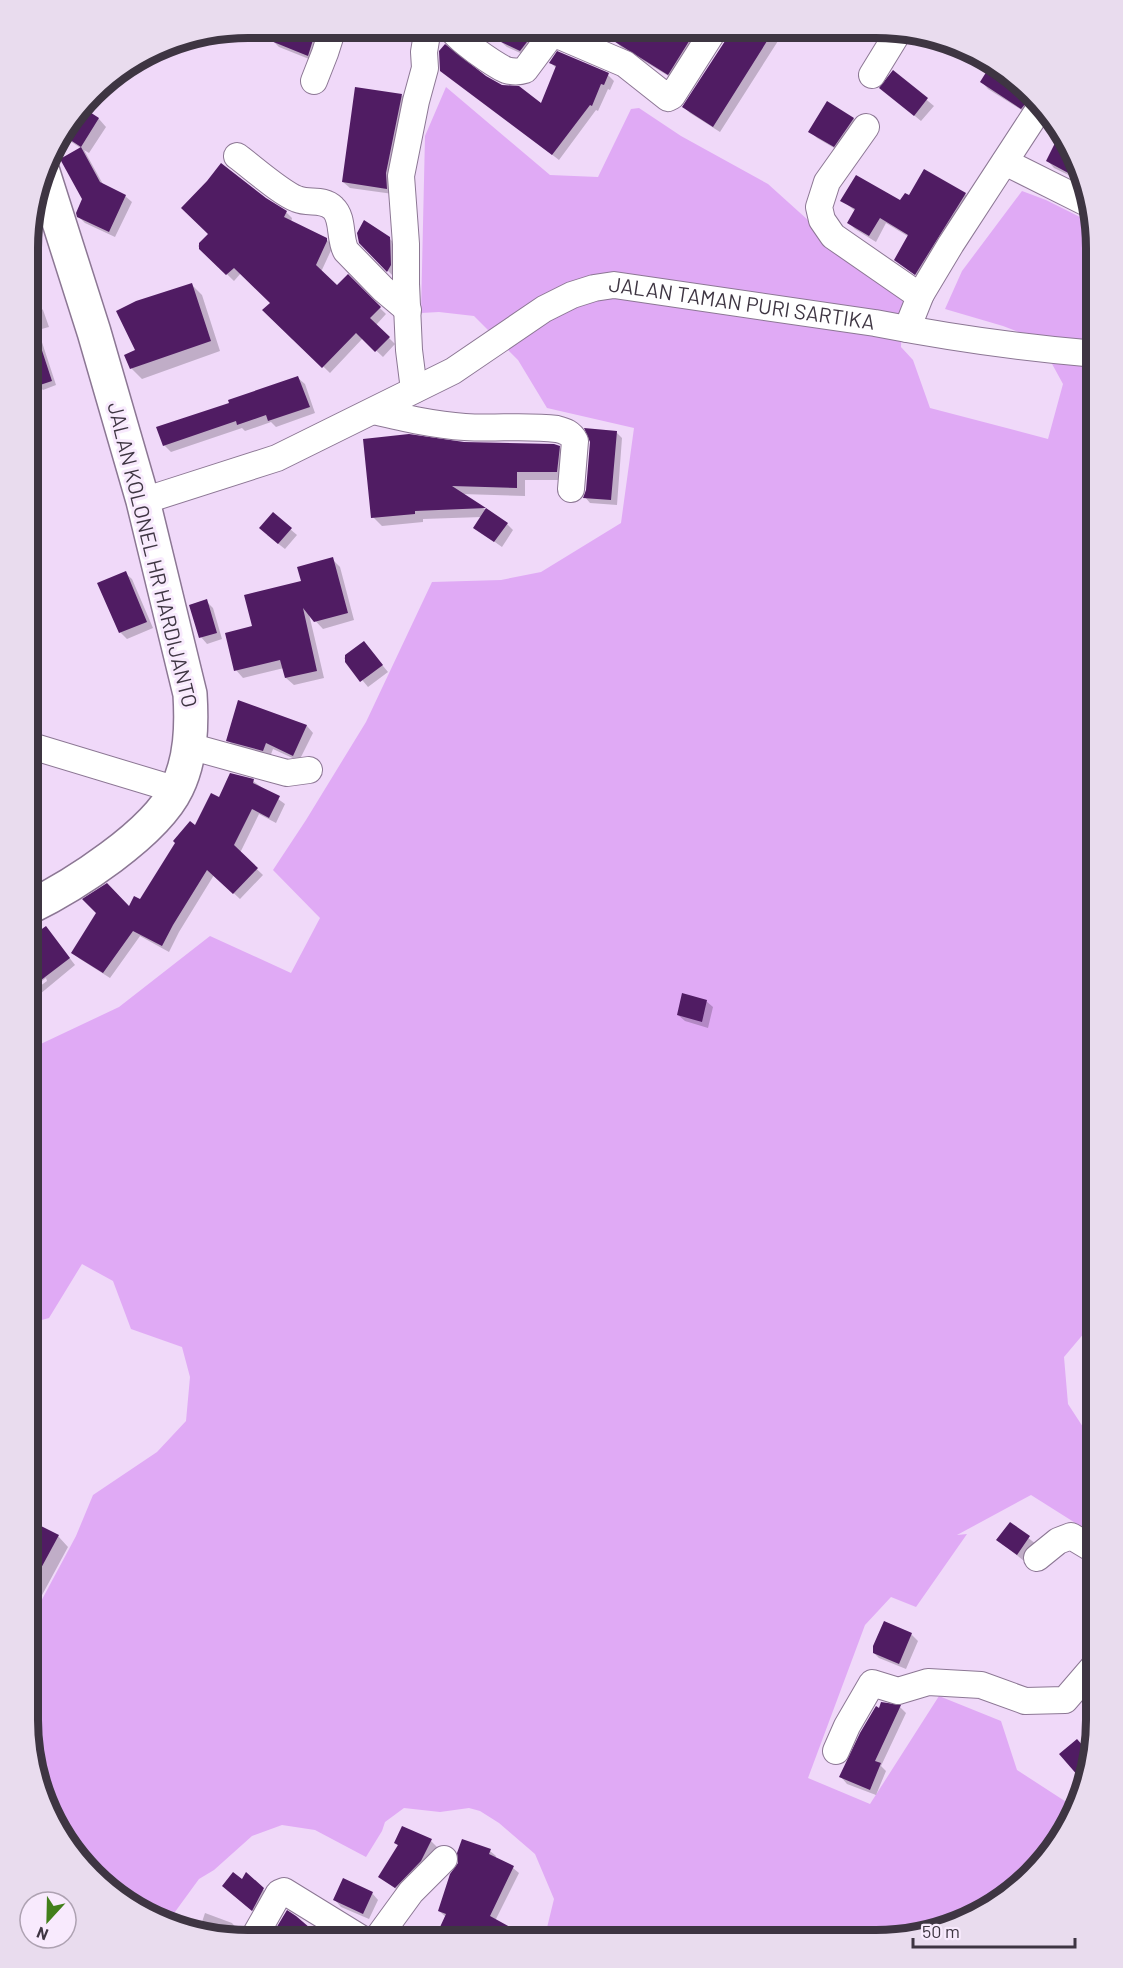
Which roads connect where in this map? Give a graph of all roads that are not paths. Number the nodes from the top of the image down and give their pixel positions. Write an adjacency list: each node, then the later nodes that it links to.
1 (330, 38): 9 (street)
2 (426, 38): 17 (street)
3 (459, 38): 4 (street)
4 (549, 38)
5 (590, 38): 6 (street)
6 (709, 38)
7 (894, 39): 8 (street)
8 (873, 75)
9 (314, 81)
10 (1036, 113): 13 (street)
11 (866, 126): 16 (street)
12 (237, 156): 17 (street)
13 (1005, 162): 15 (street); 16 (street)
14 (47, 186): 23 (main road, JALAN KOLONEL HR HARDIJANTO)
15 (1079, 199)
16 (921, 294): 18 (street)
17 (408, 310): 20 (street)
18 (907, 329): 19 (street, JALAN TAMAN PURI SARTIKA); 20 (street, JALAN TAMAN PURI SARTIKA)
19 (1086, 353)
20 (414, 390): 21 (street, JALAN TAMAN PURI SARTIKA)
21 (374, 411): 22 (street); 23 (street, JALAN TAMAN PURI SARTIKA)
22 (571, 489)
23 (143, 501): 24 (main road, JALAN KOLONEL HR HARDIJANTO)
24 (189, 746): 26 (street); 27 (main road, JALAN KOLONEL HR HARDIJANTO)
25 (38, 748): 27 (street)
26 (309, 770)
27 (177, 789): 28 (main road, JALAN KOLONEL HR HARDIJANTO)
28 (38, 902)
29 (1085, 1544): 30 (street)
30 (1037, 1558)
31 (1085, 1676): 32 (street)
32 (836, 1751)
33 (444, 1859): 36 (street)
34 (258, 1930): 35 (street)
35 (367, 1930)
36 (387, 1930)

